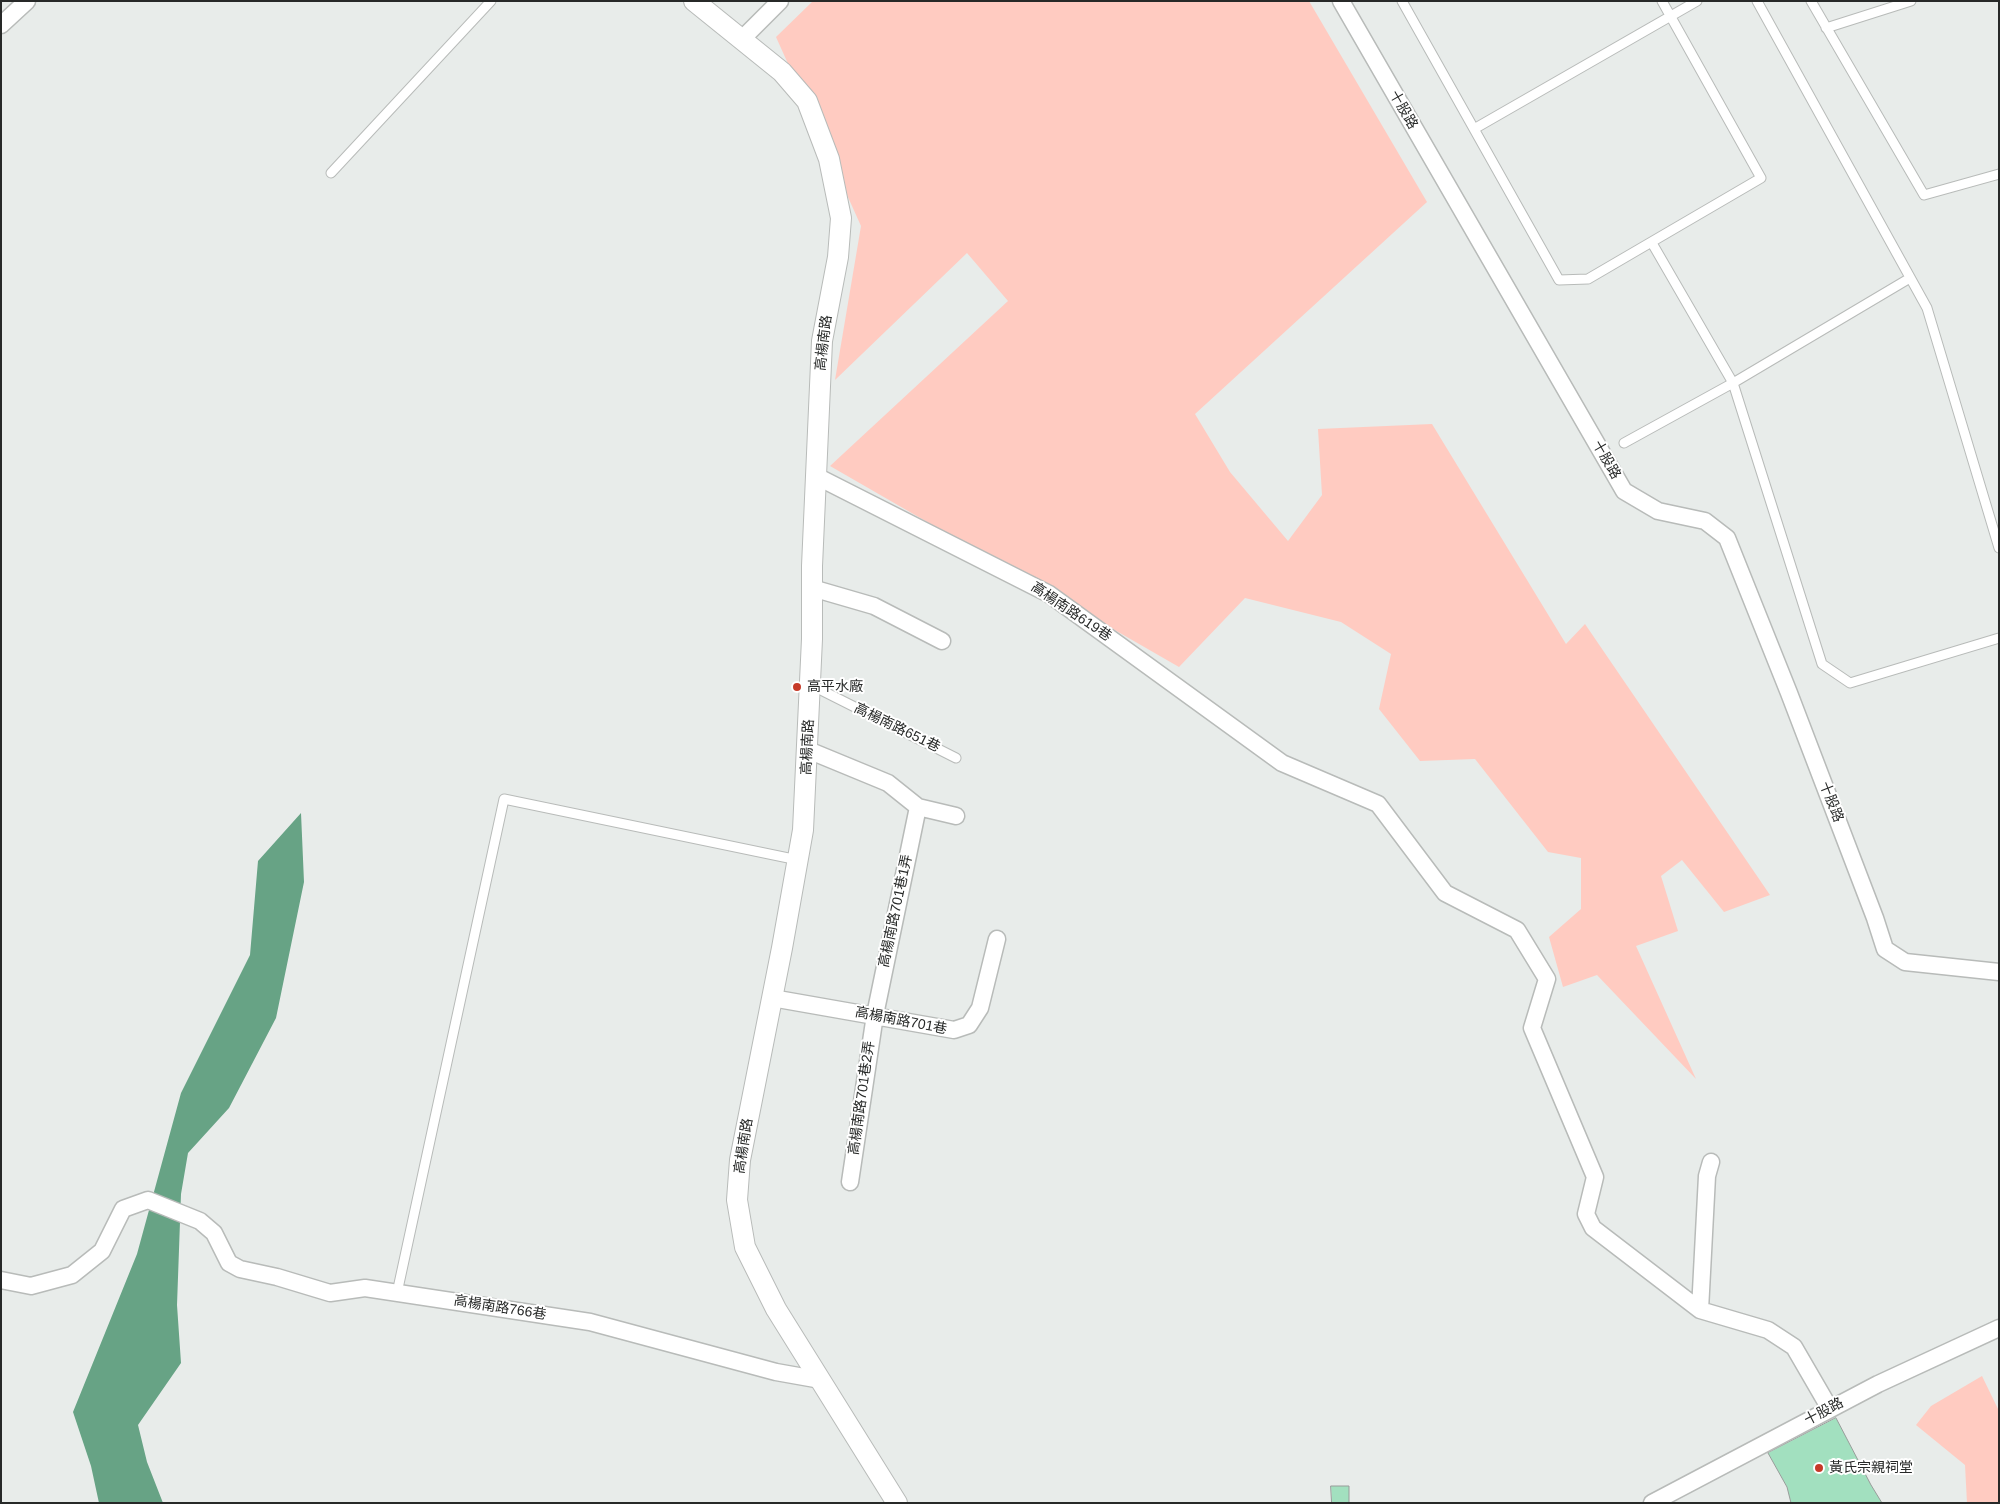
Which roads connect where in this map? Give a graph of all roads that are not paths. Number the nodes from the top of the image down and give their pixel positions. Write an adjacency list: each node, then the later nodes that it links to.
1 (27, 1): 13 (street)
2 (491, 1): 17 (lane)
3 (694, 1): 15 (street, 高楊南路)
4 (780, 1): 15 (street)
5 (1340, 1): 35 (street, 十股路)
6 (1402, 1): 16 (lane)
7 (1662, 1): 12 (lane)
8 (1697, 1): 12 (lane)
9 (1757, 1): 20 (lane)
10 (1811, 1): 14 (lane)
11 (1911, 1): 14 (lane)
12 (1671, 17): 16 (lane); 19 (lane)
13 (1, 25)
14 (1826, 28): 18 (lane)
15 (741, 40): 23 (street, 高楊南路)
16 (1474, 129): 19 (lane)
17 (331, 173)
18 (1999, 174)
19 (1652, 243): 21 (lane)
20 (1910, 278): 21 (lane); 24 (lane)
21 (1733, 383): 22 (lane); 26 (lane)
22 (1624, 442)
23 (816, 476): 25 (street, 高楊南路); 42 (street, 高楊南路619巷)
24 (1999, 548)
25 (812, 588): 27 (street); 28 (street, 高楊南路)
26 (1999, 638)
27 (942, 641)
28 (810, 685): 29 (street, 高楊南路); 30 (lane, 高楊南路651巷)
29 (808, 750): 31 (street); 33 (street, 高楊南路)
30 (956, 758)
31 (918, 807): 32 (street); 37 (street, 高楊南路701巷1弄)
32 (956, 816)
33 (798, 860): 36 (street, 高楊南路); 41 (lane)
34 (997, 939): 37 (street, 高楊南路701巷)
35 (1999, 972)
36 (772, 998): 37 (street, 高楊南路701巷); 44 (street, 高楊南路)
37 (875, 1015): 39 (street, 高楊南路701巷2弄)
38 (1711, 1162): 42 (street)
39 (850, 1182)
40 (1, 1280): 41 (street, 高楊南路766巷)
41 (397, 1293): 44 (street, 高楊南路766巷)
42 (1700, 1310): 45 (street)
43 (1999, 1328): 45 (street, 十股路)
44 (821, 1380): 46 (street, 高楊南路)
45 (1830, 1409): 47 (street, 十股路)
46 (897, 1503)
47 (1652, 1503)

